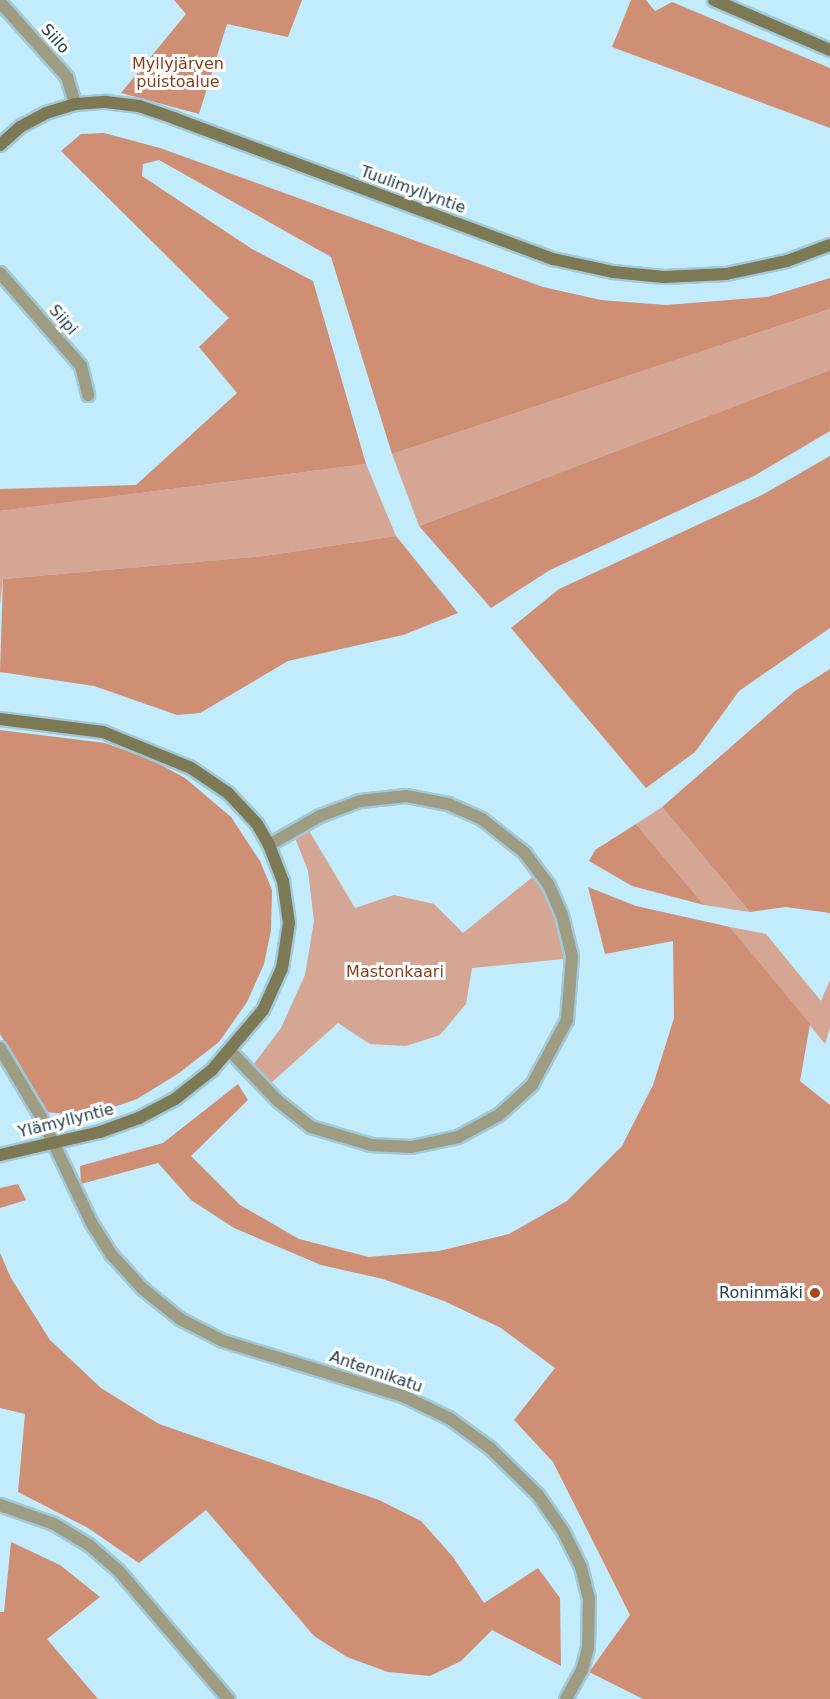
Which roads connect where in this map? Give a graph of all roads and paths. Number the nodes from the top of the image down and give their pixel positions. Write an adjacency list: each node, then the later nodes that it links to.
1 (714, 0): 3 (street)
2 (0, 2): 4 (street, Siilo)
3 (830, 50)
4 (75, 104): 5 (street, Tuulimyllyntie); 6 (street, Tuulimyllyntie)
5 (0, 145)
6 (830, 245)
7 (0, 273): 8 (street, Siipi)
8 (88, 395)
9 (0, 719): 10 (street, Ylämyllyntie)
10 (269, 844): 12 (street, Ylämyllyntie); 12 (street)
11 (0, 1048): 13 (street, Antennikatu)
12 (231, 1052): 13 (street, Ylämyllyntie)
13 (53, 1142): 14 (street, Ylämyllyntie); 17 (street, Antennikatu)
14 (0, 1155)
15 (0, 1505): 16 (street)
16 (228, 1699)
17 (566, 1699)

